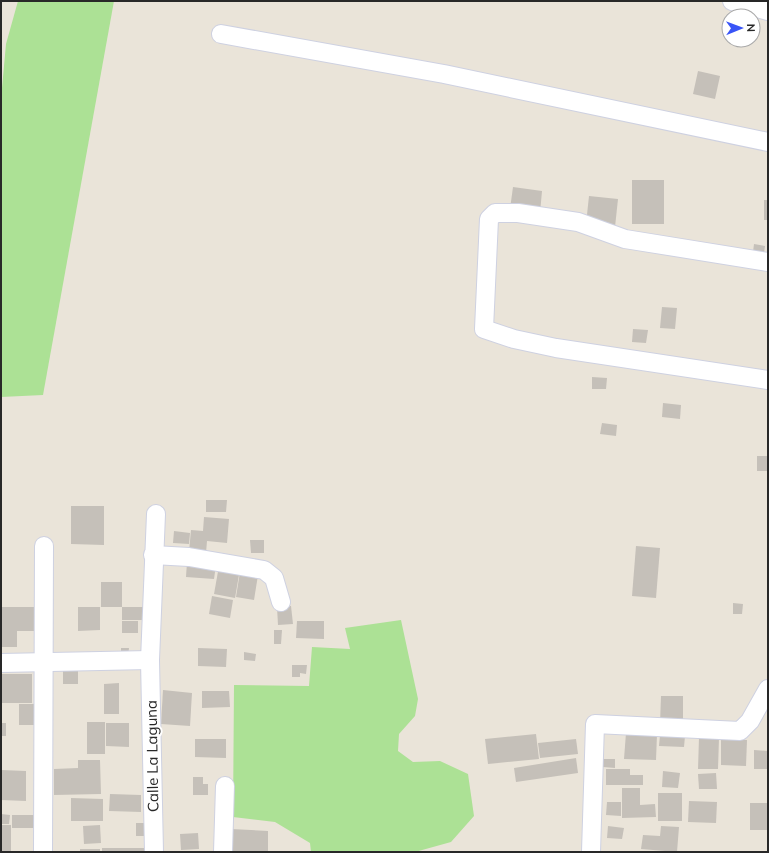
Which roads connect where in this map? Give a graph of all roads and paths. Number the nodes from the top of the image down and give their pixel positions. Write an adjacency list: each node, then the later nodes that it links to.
1 (732, 1): 2 (street)
2 (768, 11)
3 (221, 34): 4 (street)
4 (768, 142)
5 (768, 262): 6 (street)
6 (768, 380)
7 (156, 514): 9 (street, Calle La Laguna)
8 (44, 546): 12 (street)
9 (153, 555): 10 (street); 11 (street, Calle La Laguna)
10 (281, 602)
11 (150, 660): 12 (street); 17 (street, Calle La Laguna)
12 (42, 662): 13 (street); 16 (street)
13 (1, 663)
14 (768, 689): 19 (street)
15 (224, 786): 18 (street)
16 (43, 852)
17 (154, 852)
18 (223, 852)
19 (591, 852)

